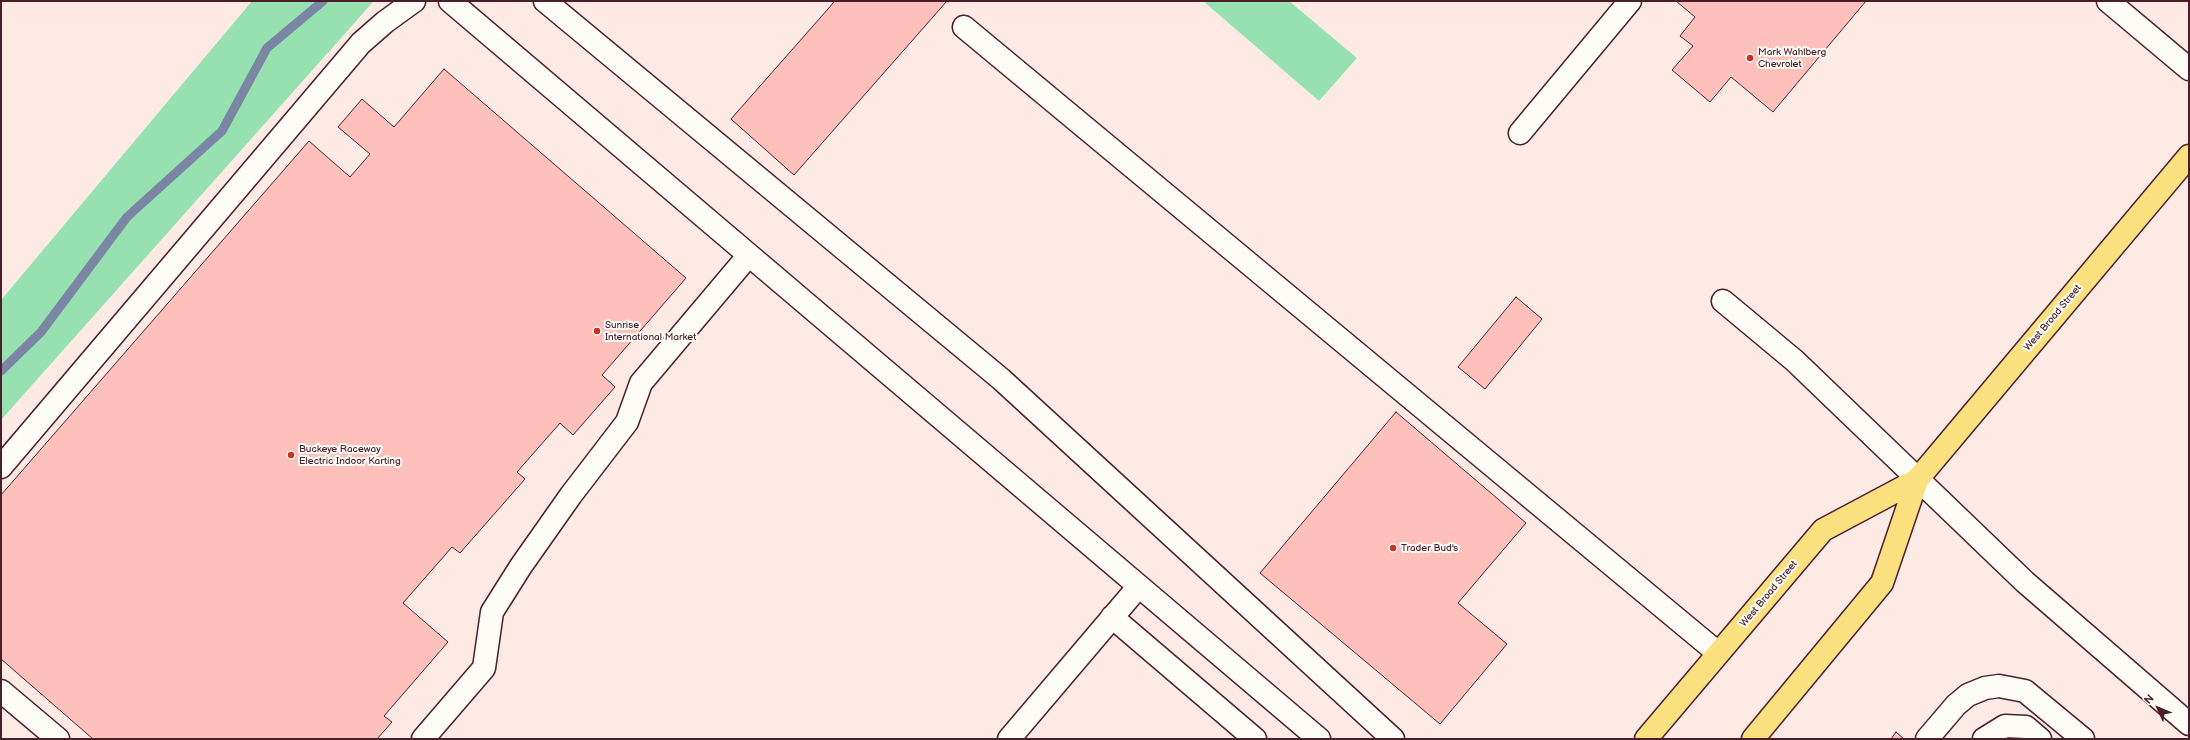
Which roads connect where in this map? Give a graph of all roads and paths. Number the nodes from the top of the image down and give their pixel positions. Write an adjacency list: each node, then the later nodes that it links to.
1 (414, 1): 12 (lane)
2 (450, 1): 10 (lane)
3 (545, 1): 24 (lane)
4 (1630, 1): 8 (lane)
5 (2108, 1): 7 (lane)
6 (964, 27): 16 (lane)
7 (2189, 69)
8 (1520, 133)
9 (2189, 156): 13 (main road, West Broad Street)
10 (750, 255): 14 (lane); 20 (lane)
11 (1723, 301): 13 (lane)
12 (1, 467)
13 (1917, 480): 16 (main road, West Broad Street); 18 (lane); 26 (main road, West Broad Street)
14 (1138, 586): 15 (lane); 23 (lane)
15 (1112, 617): 21 (lane); 22 (lane)
16 (1718, 654): 25 (main road, West Broad Street)
17 (1, 691): 19 (lane)
18 (2189, 724)
19 (58, 739)
20 (423, 739)
21 (1008, 739)
22 (1255, 739)
23 (1319, 739)
24 (1394, 739)
25 (1646, 739)
26 (1753, 739)
27 (1927, 739): 30 (lane)
28 (1984, 739): 29 (lane)
29 (2040, 739)
30 (2083, 739)

